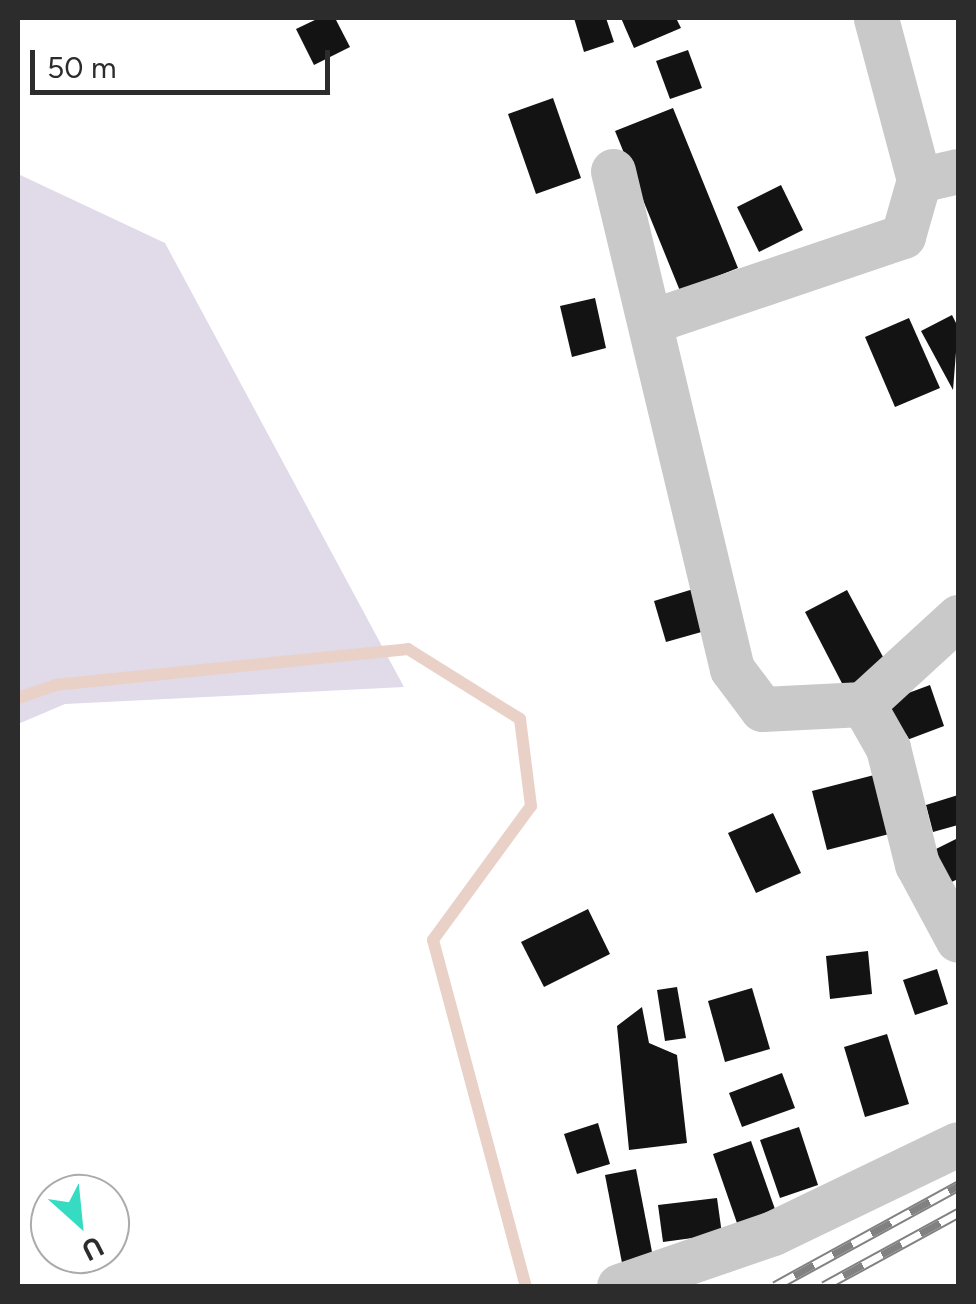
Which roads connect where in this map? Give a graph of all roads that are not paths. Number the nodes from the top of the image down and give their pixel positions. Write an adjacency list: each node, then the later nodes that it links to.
1 (876, 18): 3 (street)
2 (614, 172): 4 (street)
3 (939, 176): 4 (street)
4 (655, 320): 6 (street)
5 (958, 617): 6 (street)
6 (863, 704): 7 (street)
7 (958, 940)
8 (958, 1144): 9 (street)
9 (619, 1286)

